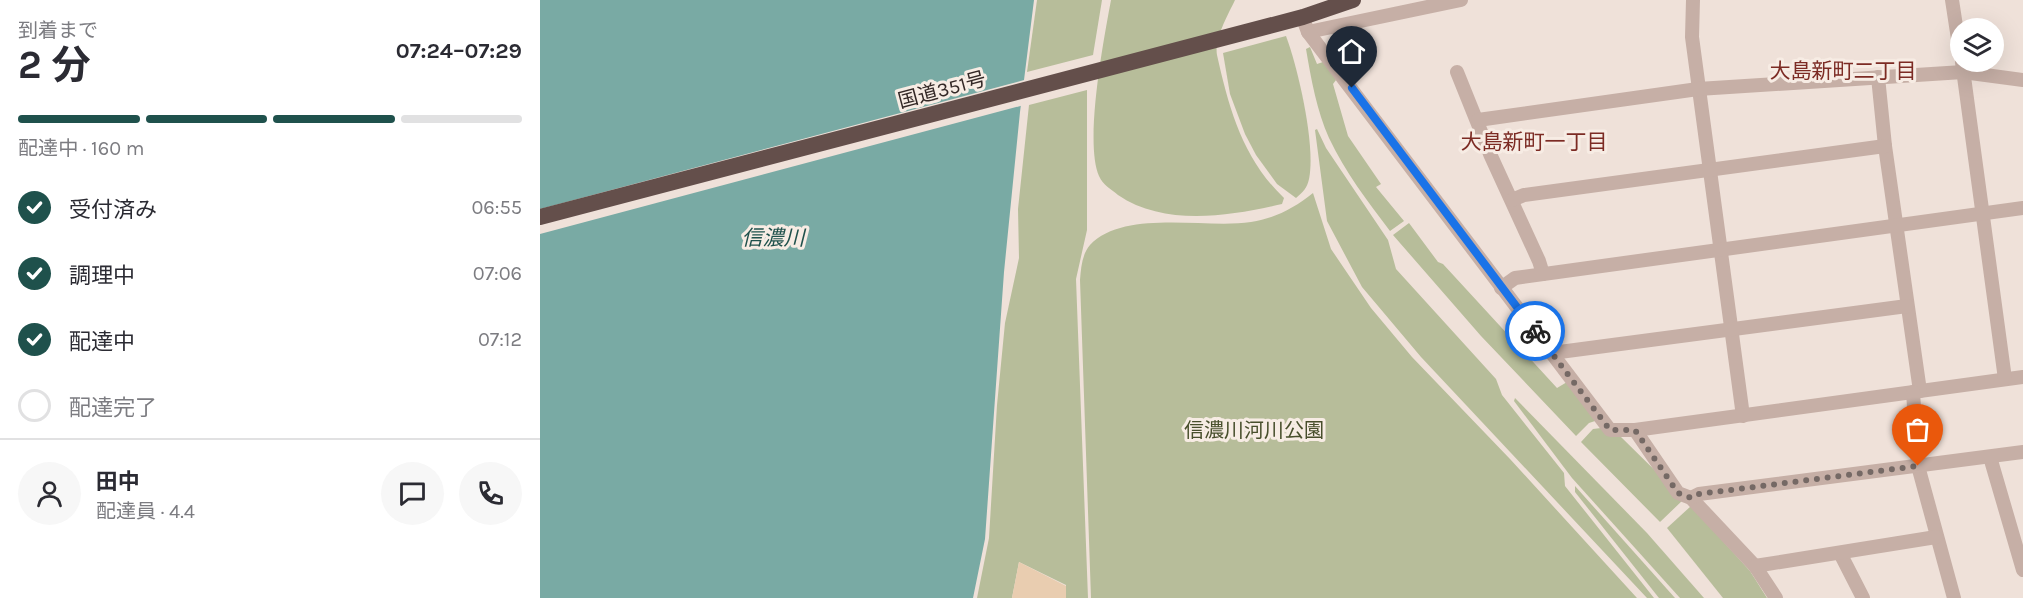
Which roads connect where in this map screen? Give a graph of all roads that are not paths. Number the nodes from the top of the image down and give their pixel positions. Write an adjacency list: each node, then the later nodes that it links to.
1 (1353, 0): 5 (highway, 国道351号)
2 (1461, 0): 7 (street)
3 (1693, 0): 14 (street)
4 (1952, 0): 6 (street)
5 (1337, 3): 7 (highway, 国道351号)
6 (1955, 18)
7 (1306, 24): 21 (highway, 国道351号); 25 (street)
8 (1950, 69): 12 (street)
9 (1457, 72): 15 (street)
10 (1964, 72): 20 (street)
11 (1986, 72): 13 (street)
12 (1878, 77): 14 (street); 16 (street)
13 (2023, 80)
14 (1698, 89): 15 (street); 17 (street)
15 (1478, 120): 18 (street)
16 (1885, 146): 17 (street); 22 (street)
17 (1708, 169): 18 (street); 23 (street)
18 (1512, 200): 24 (street)
19 (2023, 208): 20 (street)
20 (1983, 215): 22 (street); 30 (street)
21 (540, 217)
22 (1898, 226): 23 (street); 26 (street)
23 (1720, 250): 24 (street); 27 (street)
24 (1543, 274): 25 (street)
25 (1501, 288): 28 (street)
26 (1907, 306): 27 (street); 31 (street)
27 (1731, 330): 28 (street); 32 (street)
28 (1552, 353): 33 (street)
29 (2023, 377): 30 (street)
30 (2005, 379): 31 (street)
31 (1916, 391): 32 (street); 36 (street)
32 (1743, 416): 33 (street)
33 (1635, 430): 37 (street)
34 (2023, 453): 35 (street)
35 (1990, 457): 36 (street); 41 (street)
36 (1918, 466): 37 (street); 38 (street)
37 (1691, 498): 40 (street)
38 (1936, 537): 39 (street); 44 (street)
39 (1840, 553): 40 (street); 43 (street)
40 (1755, 566): 42 (street)
41 (2023, 570)
42 (1776, 598)
43 (1863, 598)
44 (1954, 598)

